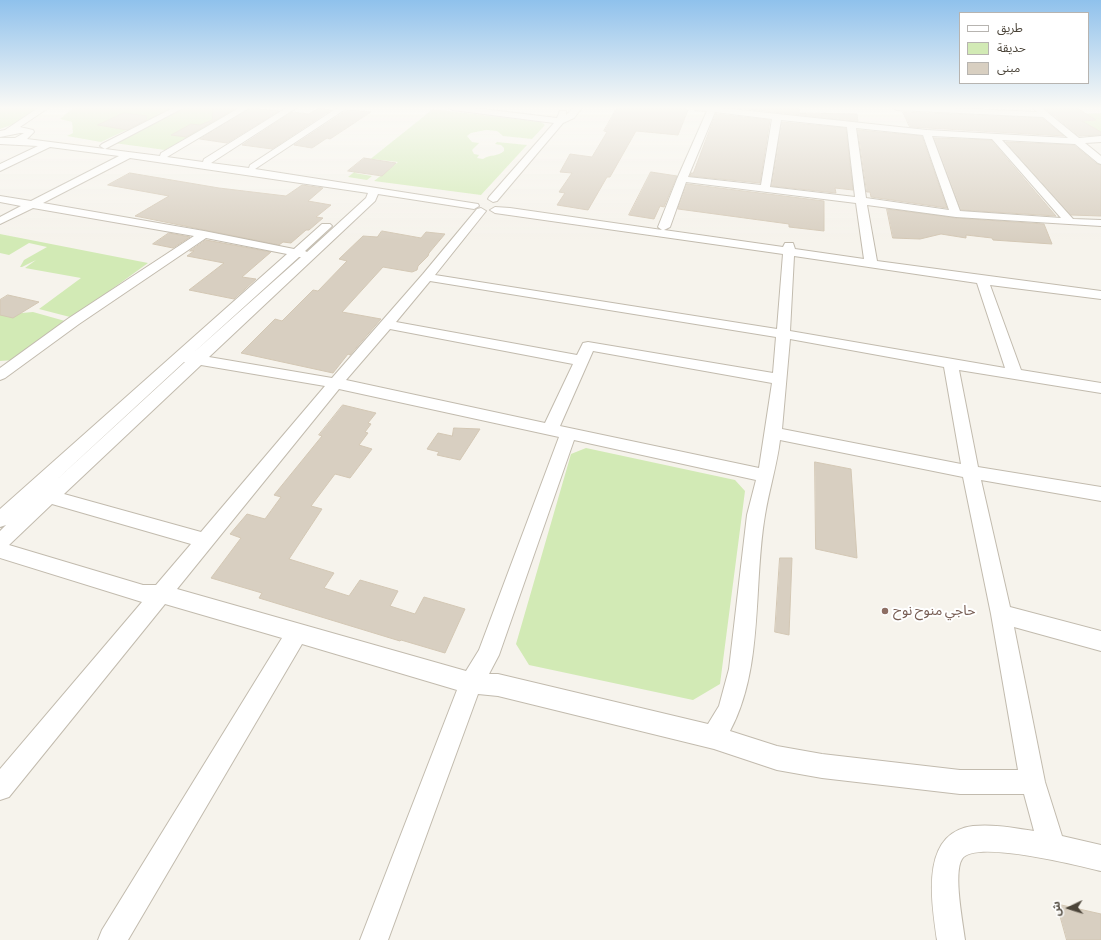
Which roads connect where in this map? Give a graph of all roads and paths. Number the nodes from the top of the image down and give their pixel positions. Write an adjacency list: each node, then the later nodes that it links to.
1 (33, 152): 17 (street)
2 (132, 152): 13 (street); 18 (street); 24 (street)
3 (168, 152): 13 (street)
4 (222, 152): 14 (street)
5 (276, 152): 16 (street)
6 (534, 152): 25 (street)
7 (694, 152): 19 (street)
8 (771, 152): 21 (street)
9 (855, 152): 23 (street)
10 (934, 152): 27 (street)
11 (1008, 152): 29 (street)
12 (1089, 152): 15 (street)
13 (164, 154): 14 (street)
14 (207, 161): 16 (street)
15 (1101, 161)
16 (253, 167): 18 (street)
17 (0, 168)
18 (312, 178): 20 (street)
19 (682, 179): 21 (street); 31 (street)
20 (377, 188): 25 (street); 26 (street)
21 (765, 189): 23 (street)
22 (0, 199): 24 (street)
23 (861, 202): 27 (street); 36 (street)
24 (29, 205): 28 (street); 32 (street)
25 (488, 205): 31 (street); 33 (street); 37 (street)
26 (349, 212): 34 (street); 35 (street)
27 (956, 214): 29 (street)
28 (0, 221)
29 (1070, 222): 30 (street)
30 (1101, 223)
31 (664, 227): 33 (street)
32 (204, 234): 34 (street); 47 (street)
33 (789, 248): 36 (street); 42 (street)
34 (295, 253): 35 (street); 43 (street)
35 (311, 256): 44 (street)
36 (871, 260): 38 (street); 39 (street)
37 (427, 277): 41 (street); 42 (street)
38 (982, 280): 40 (street); 48 (street)
39 (1101, 288)
40 (1101, 295)
41 (387, 324): 45 (street); 50 (street)
42 (783, 334): 46 (street); 49 (street)
43 (181, 357): 44 (street); 58 (street)
44 (197, 360): 50 (street); 57 (street)
45 (582, 361): 49 (street); 52 (street)
46 (951, 364): 48 (street); 54 (street)
47 (1, 373)
48 (1015, 375): 51 (street)
49 (779, 379): 53 (street)
50 (336, 383): 52 (street); 59 (street)
51 (1101, 388)
52 (559, 432): 55 (street); 66 (street)
53 (774, 433): 54 (street); 55 (street)
54 (970, 472): 56 (street); 63 (street)
55 (766, 476): 67 (street)
56 (1101, 494)
57 (50, 496): 59 (street); 60 (street)
58 (0, 520)
59 (206, 541): 62 (street)
60 (0, 542)
61 (0, 550): 62 (street)
62 (162, 594): 64 (street); 69 (street)
63 (1002, 614): 65 (street); 68 (street)
64 (297, 633): 66 (street); 72 (street)
65 (1101, 641)
66 (471, 683): 67 (street); 73 (street)
67 (714, 737): 68 (street)
68 (1033, 782): 70 (street)
69 (0, 788)
70 (1052, 847): 71 (street); 74 (street)
71 (1101, 858)
72 (112, 940)
73 (374, 940)
74 (951, 940)

